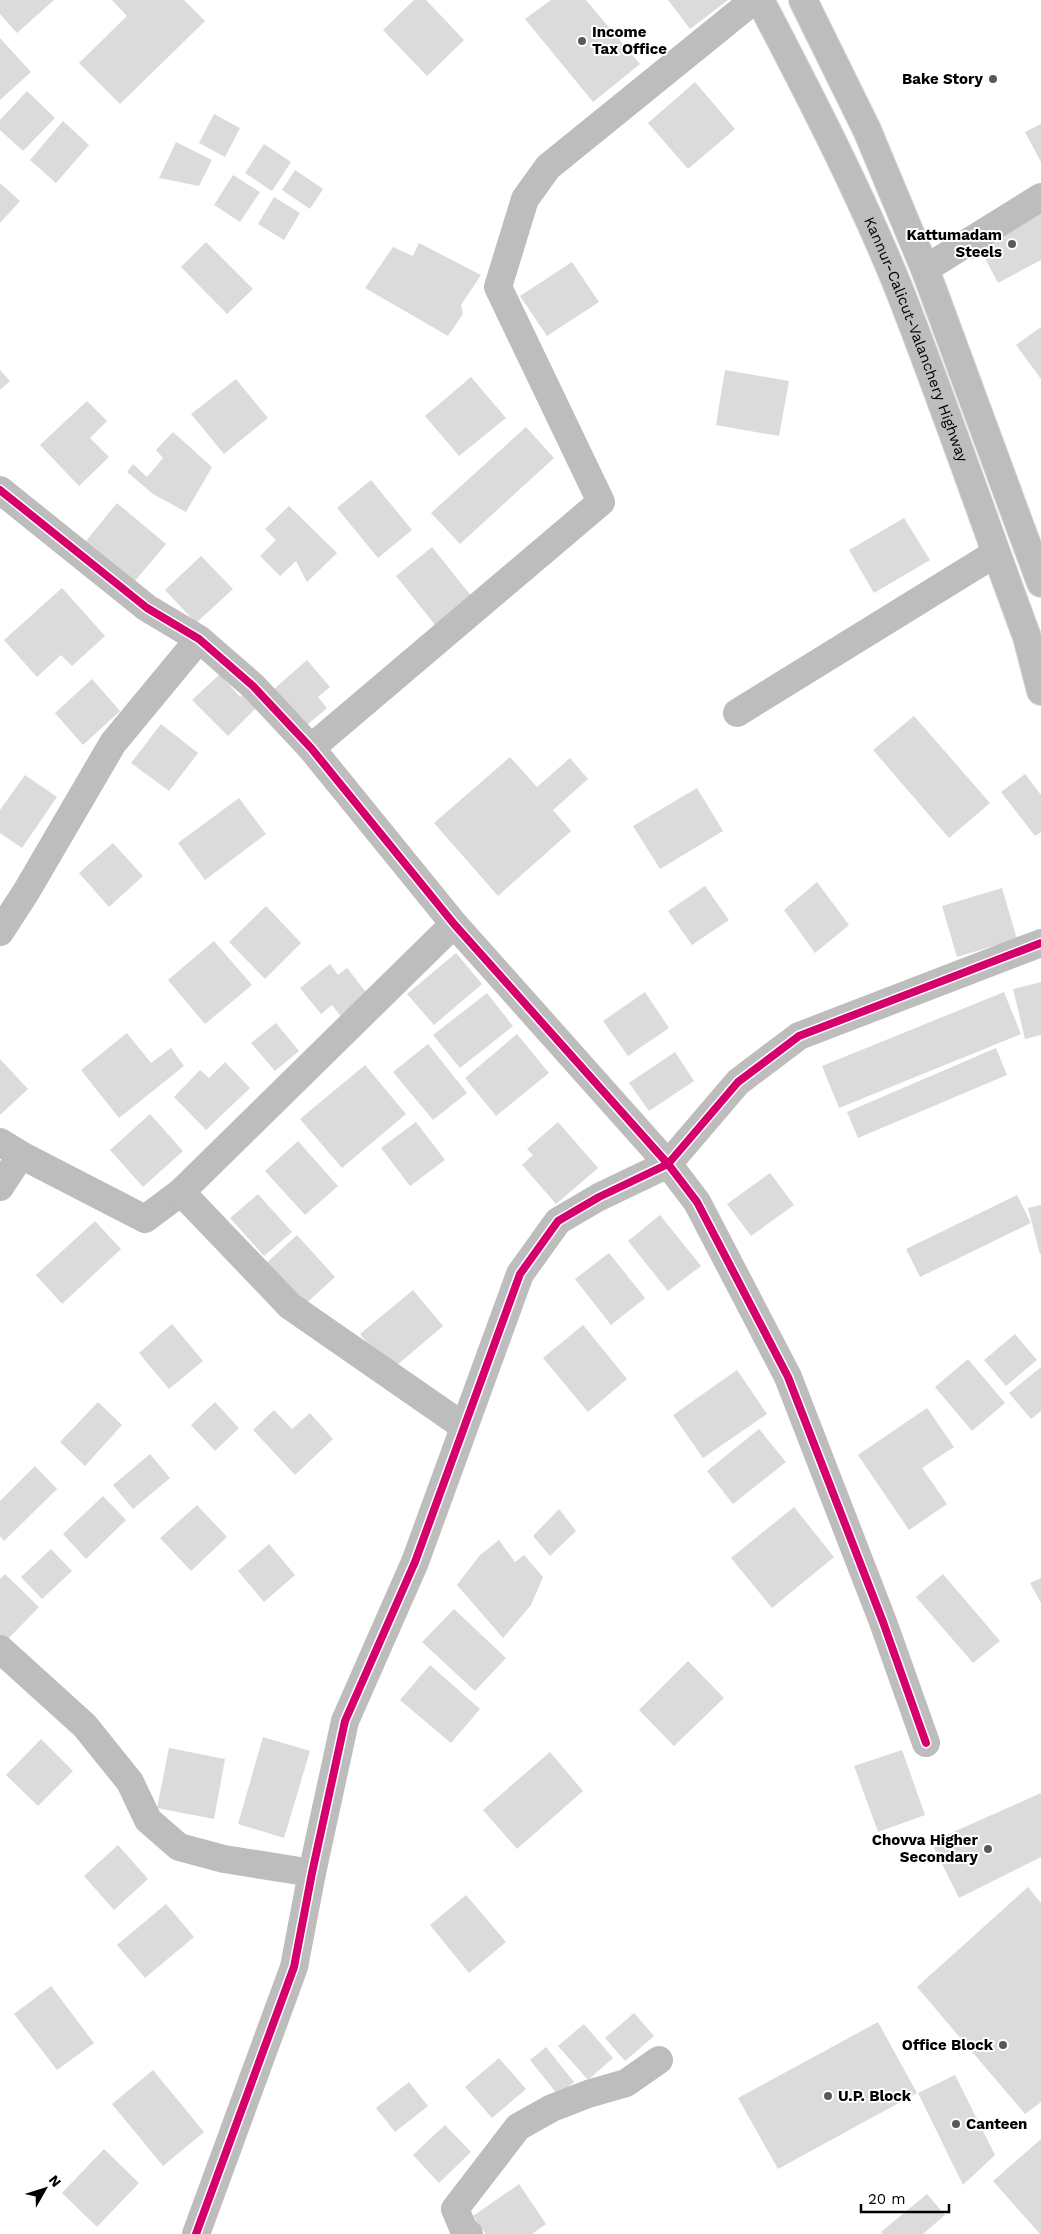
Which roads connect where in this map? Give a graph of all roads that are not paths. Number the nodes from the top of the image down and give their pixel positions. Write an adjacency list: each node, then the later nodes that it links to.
1 (754, 0): 14 (main road)
2 (760, 0): 5 (main road, Kannur-Calicut-Valanchery Highway)
3 (803, 0): 4 (main road)
4 (816, 26): 5 (main road); 7 (main road)
5 (782, 43): 9 (main road, Kannur-Calicut-Valanchery Highway)
6 (1041, 197): 7 (main road)
7 (925, 269): 10 (main road)
8 (0, 490): 11 (main road)
9 (996, 553): 12 (main road, Kannur-Calicut-Valanchery Highway); 13 (main road)
10 (1038, 568)
11 (199, 639): 14 (main road); 16 (main road)
12 (1041, 691)
13 (737, 712)
14 (311, 748): 15 (main road)
15 (454, 924): 19 (main road); 21 (main road)
16 (0, 932)
17 (1041, 943): 19 (main road)
18 (11, 1149): 20 (main road); 21 (main road)
19 (668, 1164): 22 (main road); 24 (main road)
20 (0, 1187)
21 (181, 1192): 22 (main road)
22 (463, 1426): 25 (main road)
23 (0, 1649): 25 (main road)
24 (926, 1743)
25 (312, 1873): 27 (main road)
26 (659, 2060): 28 (main road)
27 (196, 2234)
28 (469, 2234)

